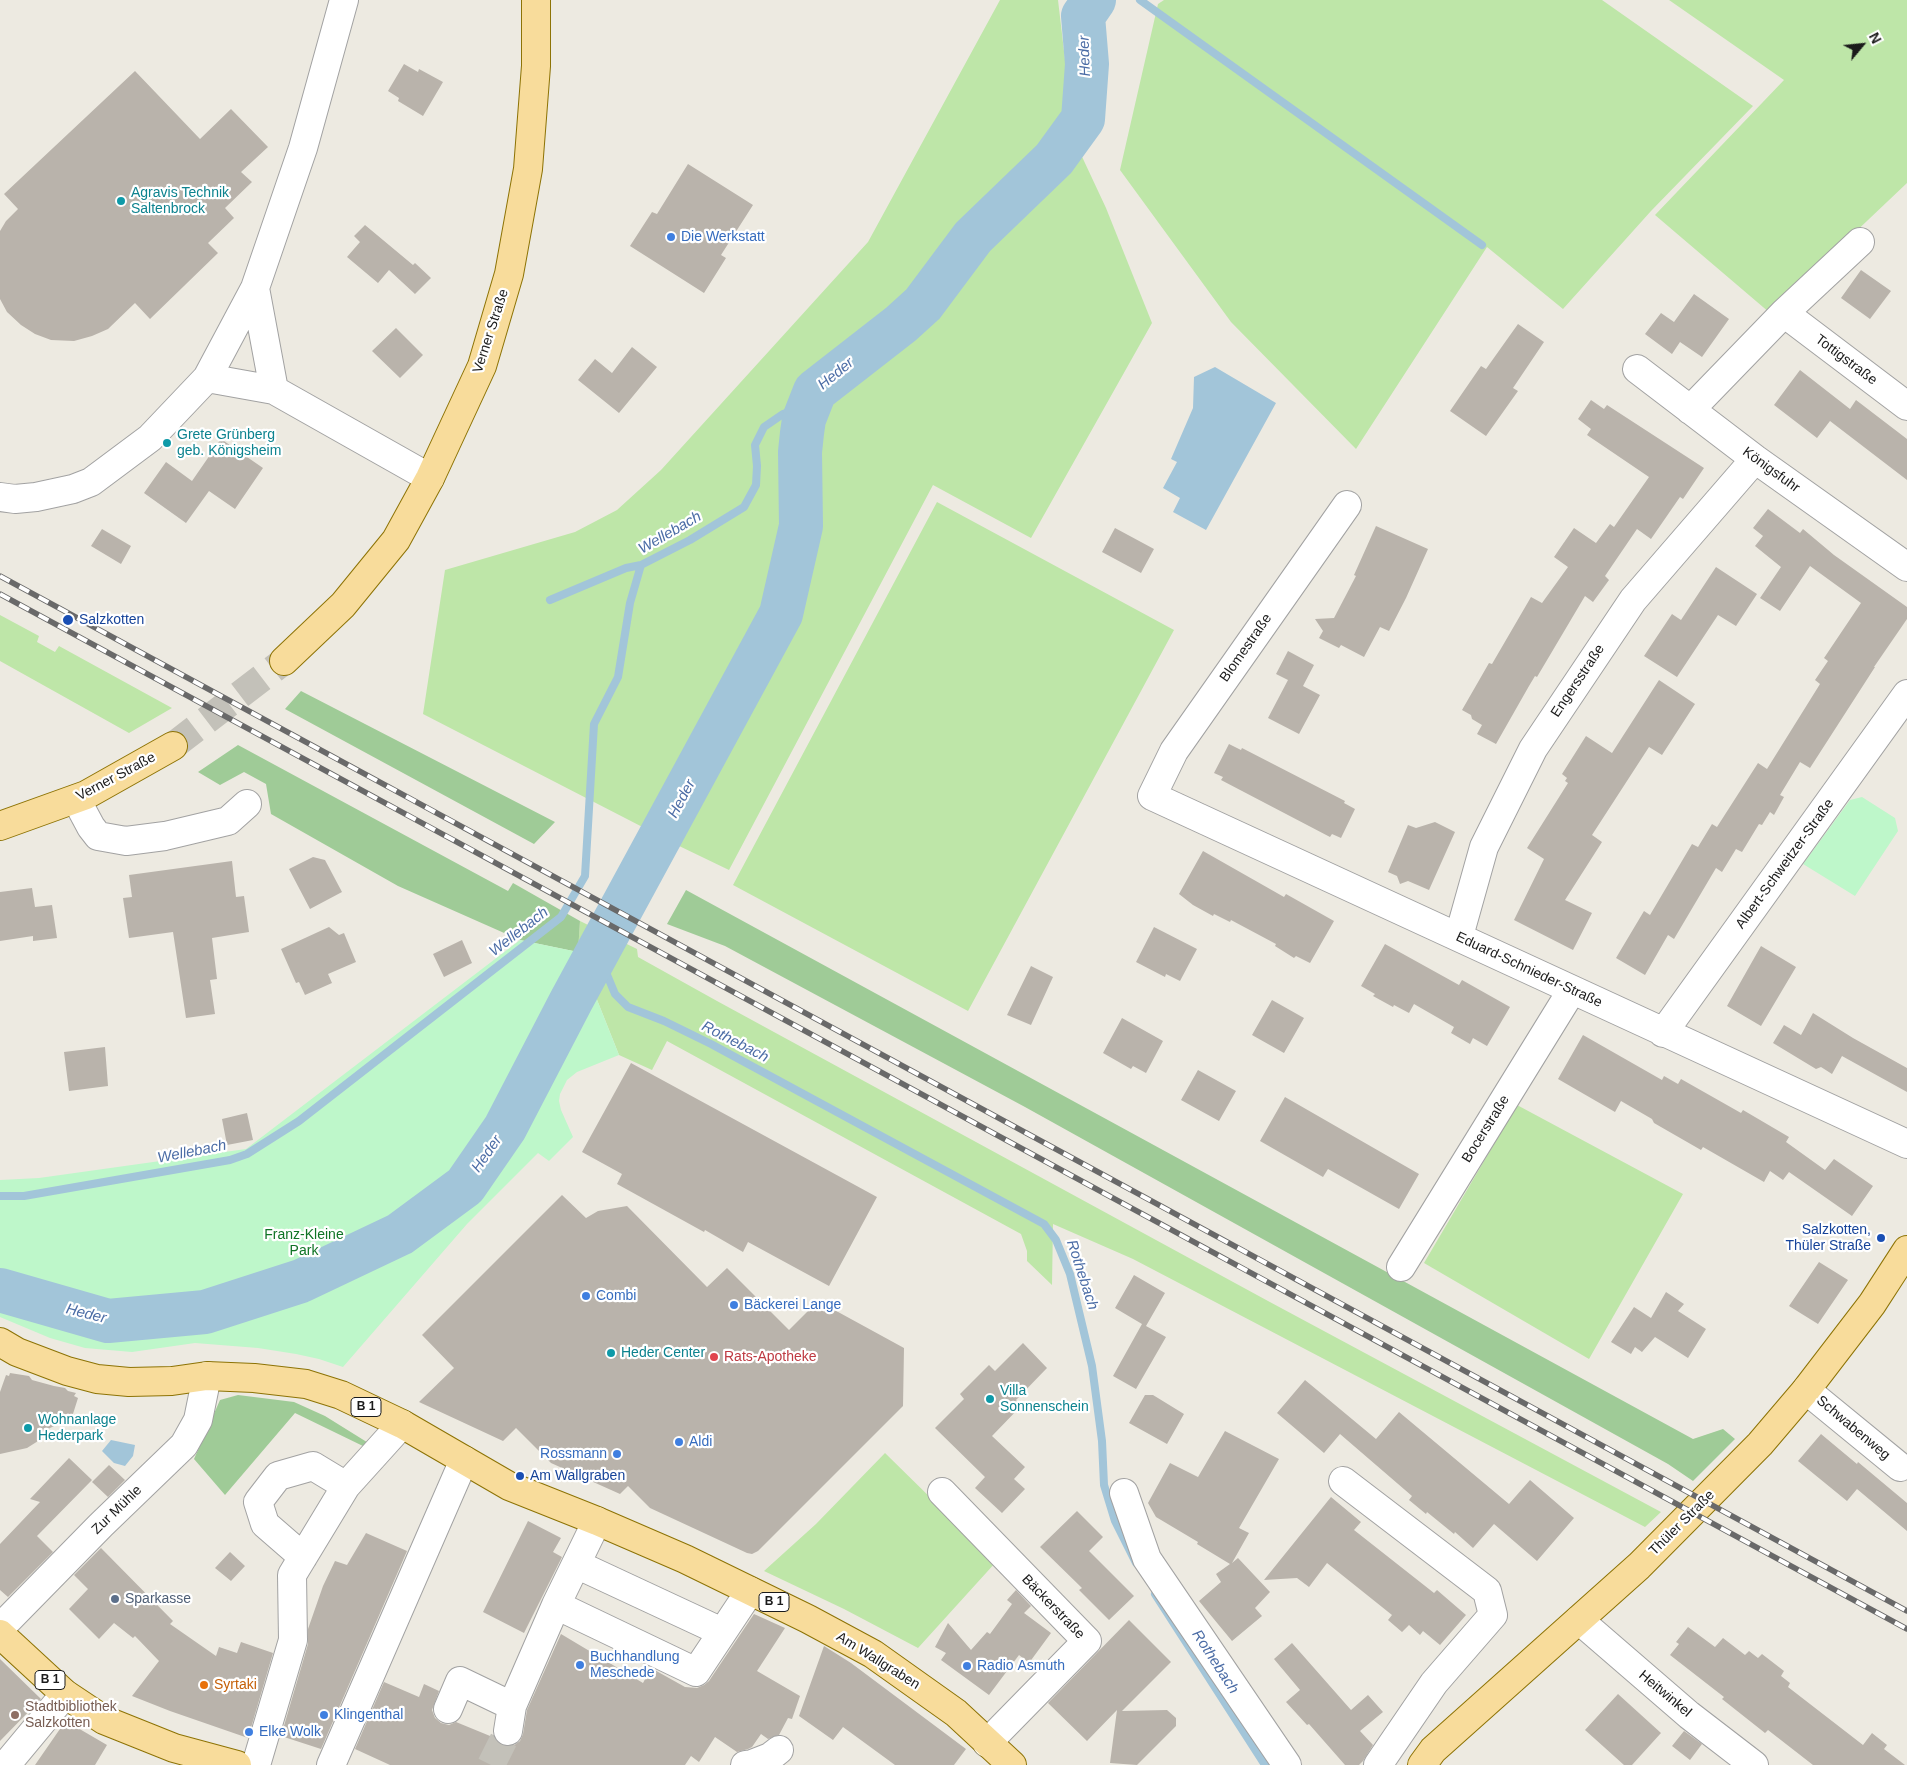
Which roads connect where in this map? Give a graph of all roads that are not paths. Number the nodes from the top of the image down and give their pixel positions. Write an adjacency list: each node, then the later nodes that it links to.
1 (344, 0): 4 (street)
2 (536, 0): 12 (main road, Verner Straße)
3 (1860, 242): 5 (street)
4 (256, 288): 7 (street); 8 (street)
5 (1784, 313): 9 (street, Tottigstraße); 10 (street)
6 (1637, 369): 10 (street, Königsfuhr)
7 (207, 378): 8 (street); 13 (street)
8 (274, 390): 12 (street)
9 (1907, 406)
10 (1690, 410): 11 (street, Königsfuhr)
11 (1755, 458): 15 (street, Königsfuhr); 23 (street, Engersstraße)
12 (430, 478): 16 (main road, Verner Straße)
13 (0, 497)
14 (1347, 504): 19 (street, Blomestraße)
15 (1907, 567)
16 (284, 661)
17 (1907, 694): 25 (street, Albert-Schweitzer-Straße)
18 (174, 746): 20 (main road, Verner Straße)
19 (1152, 796): 23 (street, Eduard-Schnieder-Straße)
20 (76, 799): 21 (street); 22 (main road, Verner Straße)
21 (247, 804)
22 (0, 826)
23 (1459, 936): 24 (street, Eduard-Schnieder-Straße)
24 (1572, 990): 25 (street, Eduard-Schnieder-Straße); 28 (street, Bocerstraße)
25 (1663, 1032): 26 (street, Eduard-Schnieder-Straße)
26 (1907, 1144)
27 (1907, 1250): 31 (main road, Thüler Straße)
28 (1401, 1267)
29 (0, 1342): 30 (main road, Am Wallgraben / B 1)
30 (207, 1376): 32 (main road, Am Wallgraben / B 1); 45 (street, Zur Mühle)
31 (1806, 1390): 34 (street, Schwabenweg); 44 (main road, Thüler Straße)
32 (402, 1424): 33 (main road, Am Wallgraben / B 1); 36 (street)
33 (464, 1460): 39 (main road, Am Wallgraben / B 1); 55 (street)
34 (1900, 1467)
35 (1343, 1481): 59 (street)
36 (346, 1486): 40 (street); 40 (street)
37 (942, 1492): 50 (street, Bäckerstraße)
38 (1124, 1493): 58 (street)
39 (597, 1521): 41 (street); 42 (main road, Am Wallgraben / B 1)
40 (303, 1557): 54 (street)
41 (576, 1564): 43 (street); 46 (street)
42 (750, 1591): 46 (street); 50 (main road, Am Wallgraben / B 1)
43 (556, 1605): 46 (street); 49 (street)
44 (1579, 1620): 60 (main road, Thüler Straße); 61 (street, Heitwinkel)
45 (0, 1628)
46 (722, 1632)
47 (0, 1634): 48 (main road, B 1)
48 (65, 1694): 52 (street); 53 (main road, B 1)
49 (448, 1709)
50 (987, 1743): 57 (main road, Am Wallgraben / B 1)
51 (779, 1750): 56 (street)
52 (6, 1765)
53 (237, 1765)
54 (256, 1765)
55 (331, 1765)
56 (745, 1765)
57 (1012, 1765)
58 (1287, 1765)
59 (1378, 1765)
60 (1422, 1765)
61 (1754, 1765)

